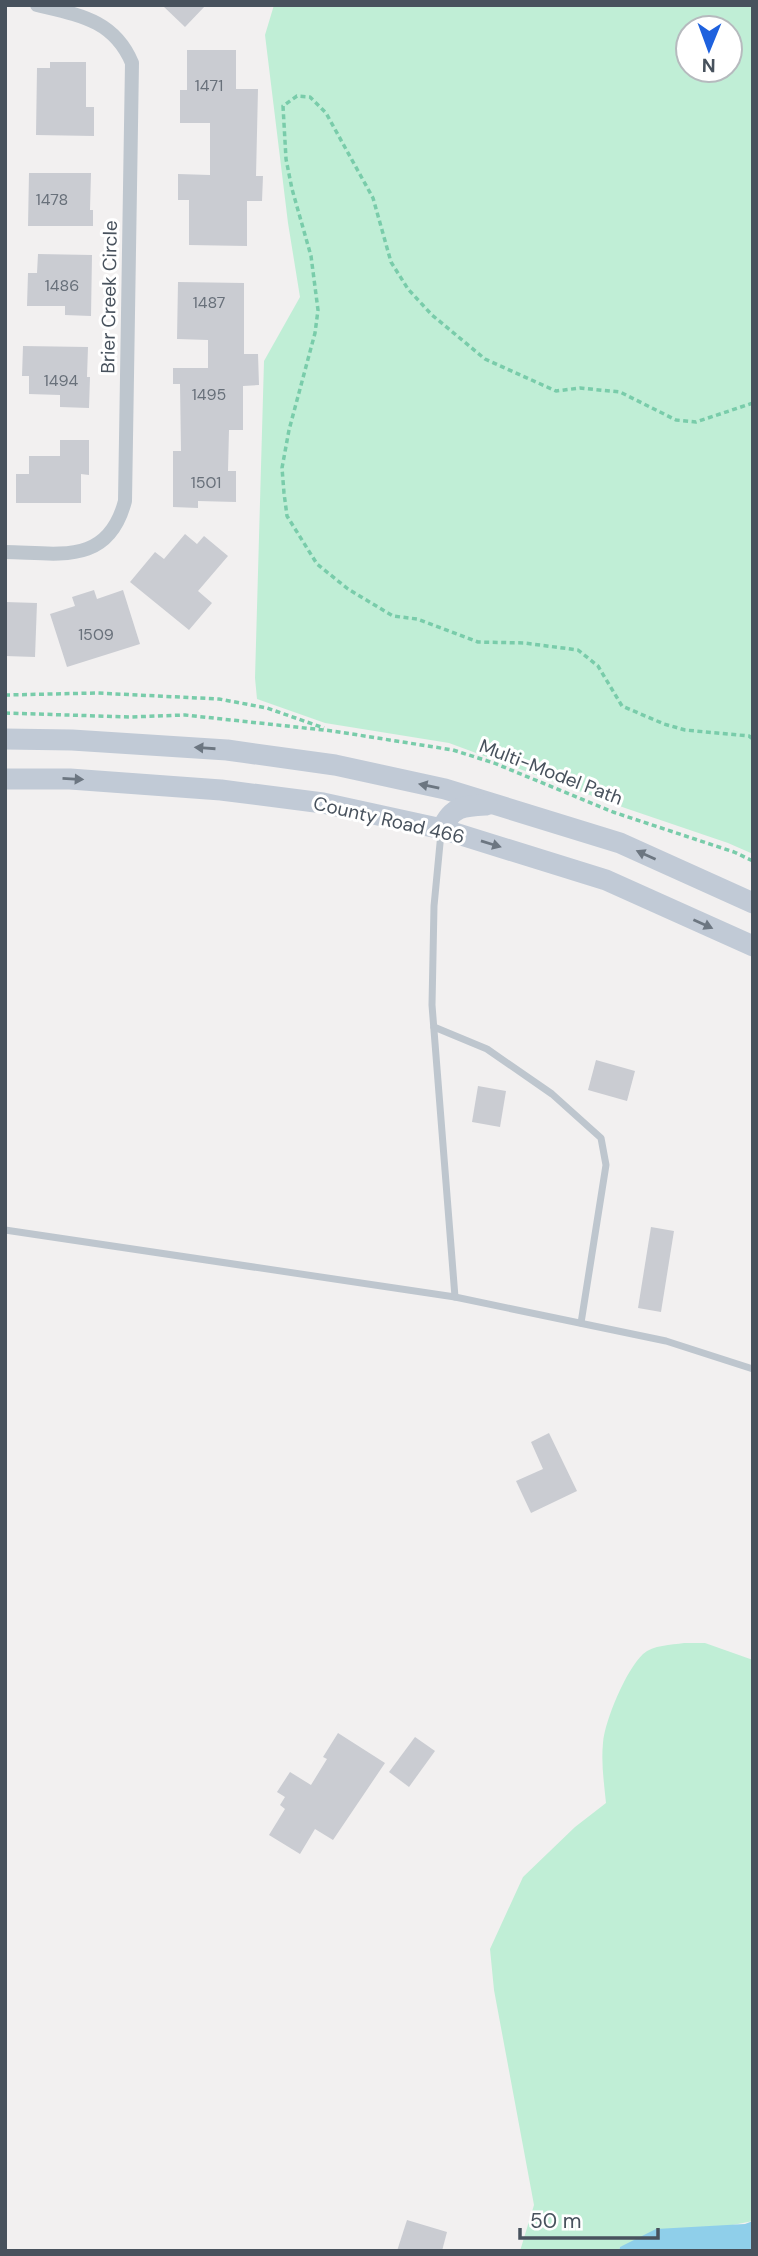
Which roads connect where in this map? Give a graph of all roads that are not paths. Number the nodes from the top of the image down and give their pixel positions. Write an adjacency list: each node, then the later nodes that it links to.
1 (37, 5): 2 (street, Brier Creek Circle)
2 (5, 552)
3 (5, 739): 5 (main road, County Road 466, one-way to 3)
4 (5, 779): 6 (main road, County Road 466, one-way to 6)
5 (496, 805): 6 (main road); 7 (main road, County Road 466, one-way to 5)
6 (442, 829): 8 (main road, County Road 466, one-way to 8); 9 (lane)
7 (753, 903)
8 (753, 946)
9 (434, 1027): 11 (lane); 12 (lane)
10 (5, 1230): 11 (lane)
11 (456, 1297): 12 (lane)
12 (581, 1323): 13 (lane)
13 (753, 1369)

